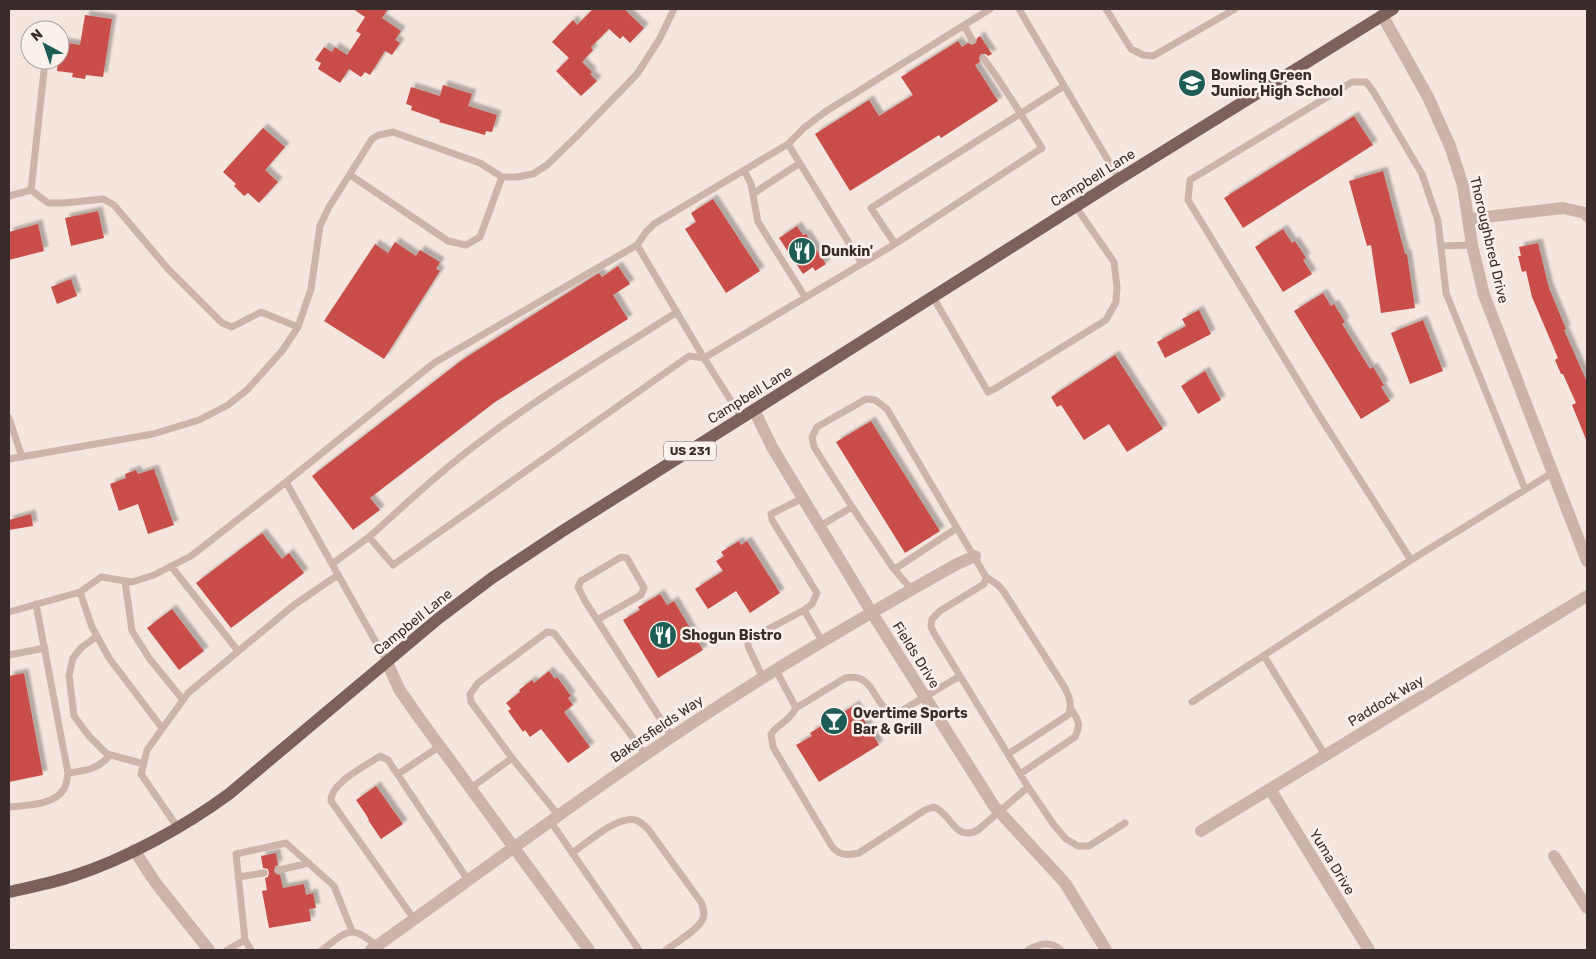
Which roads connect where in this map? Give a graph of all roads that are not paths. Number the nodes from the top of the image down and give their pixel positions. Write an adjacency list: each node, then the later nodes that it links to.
1 (674, 9): 17 (lane)
2 (990, 9): 7 (lane)
3 (1019, 9): 11 (lane)
4 (1106, 9): 5 (lane)
5 (1235, 9)
6 (1384, 11): 18 (main road, Campbell Lane / US 231); 24 (street, Thoroughbred Drive)
7 (964, 25): 8 (lane); 13 (lane)
8 (972, 40)
9 (984, 59): 12 (lane)
10 (44, 71): 19 (lane)
11 (1064, 86): 12 (lane); 18 (lane)
12 (1020, 114): 25 (lane); 25 (lane)
13 (788, 144): 14 (lane); 15 (lane)
14 (800, 163): 20 (lane); 29 (lane)
15 (744, 170): 20 (lane); 26 (lane)
16 (350, 175): 17 (lane); 17 (lane); 33 (lane)
17 (502, 177)
18 (1119, 179): 22 (main road, Campbell Lane / US 231)
19 (31, 190): 21 (lane); 33 (lane)
20 (754, 193): 31 (lane)
21 (9, 196)
22 (1076, 207): 30 (main road, Campbell Lane / US 231); 30 (lane)
23 (1587, 216): 24 (street)
24 (1469, 219): 27 (street, Thoroughbred Drive)
25 (895, 244): 29 (lane)
26 (637, 245): 32 (lane); 41 (lane)
27 (1472, 245): 28 (lane); 40 (street, Thoroughbred Drive)
28 (1441, 246): 42 (lane); 49 (lane)
29 (862, 264): 31 (lane)
30 (933, 297): 35 (main road, Campbell Lane / US 231)
31 (805, 298): 34 (lane)
32 (677, 312): 34 (lane); 47 (lane)
33 (298, 327): 38 (lane)
34 (704, 358): 37 (lane); 47 (lane)
35 (754, 410): 37 (main road, Campbell Lane / US 231); 43 (street, Fields Drive)
36 (9, 418): 38 (lane)
37 (742, 418): 71 (main road, Campbell Lane / US 231)
38 (22, 456): 39 (lane)
39 (9, 460)
40 (1552, 473): 42 (lane); 50 (street, Thoroughbred Drive)
41 (286, 482): 51 (lane); 52 (lane)
42 (1525, 489): 49 (lane)
43 (802, 498): 45 (street, Fields Drive); 61 (lane)
44 (852, 507): 45 (lane); 46 (lane); 53 (lane)
45 (820, 526): 63 (street, Fields Drive)
46 (957, 528): 48 (lane); 53 (lane)
47 (369, 536): 51 (lane)
48 (975, 556): 55 (lane); 57 (street, Bakersfields Way)
49 (1411, 560): 70 (lane)
50 (1587, 561)
51 (332, 564): 54 (lane)
52 (171, 566): 56 (lane); 68 (lane)
53 (893, 568): 57 (lane)
54 (338, 575): 68 (lane); 71 (lane)
55 (986, 577): 73 (lane); 79 (lane)
56 (126, 581): 58 (lane); 76 (lane)
57 (912, 590): 63 (street, Bakersfields Way)
58 (80, 592): 60 (lane); 65 (lane)
59 (1587, 596): 86 (street, Paddock Way)
60 (36, 604): 62 (lane); 67 (lane)
61 (804, 610): 66 (lane); 74 (lane)
62 (9, 612)
63 (872, 613): 66 (street, Bakersfields Way); 75 (street, Fields Drive)
64 (598, 620): 64 (lane); 81 (lane)
65 (97, 636): 80 (lane); 84 (lane)
66 (822, 641): 72 (street, Bakersfields Way)
67 (45, 648): 69 (lane); 89 (lane)
68 (238, 651): 76 (lane)
69 (9, 654)
70 (1264, 656): 77 (lane); 86 (lane)
71 (386, 662): 82 (street); 99 (main road, Campbell Lane / US 231)
72 (776, 670): 74 (street, Bakersfields Way); 78 (lane)
73 (960, 676): 75 (lane); 83 (lane)
74 (763, 678): 81 (street, Bakersfields Way)
75 (925, 698): 78 (lane); 96 (street, Fields Drive)
76 (183, 700): 80 (lane)
77 (1192, 702)
78 (796, 708): 96 (lane)
79 (1071, 709): 83 (lane); 91 (lane)
80 (162, 728): 88 (lane)
81 (672, 737): 85 (street, Bakersfields Way)
82 (440, 746): 90 (lane); 93 (street)
83 (1008, 754): 91 (lane)
84 (110, 755): 88 (lane); 89 (lane)
85 (646, 755): 87 (lane); 97 (street, Bakersfields Way)
86 (1325, 756): 94 (street, Paddock Way)
87 (512, 758): 93 (lane); 97 (lane)
88 (144, 764): 99 (lane)
89 (68, 773): 95 (lane)
90 (398, 774): 109 (lane); 112 (lane)
91 (1020, 774): 92 (lane)
92 (1028, 786): 96 (lane); 98 (lane)
93 (471, 788): 101 (street)
94 (1270, 789): 100 (street, Paddock Way); 126 (street, Yuma Drive)
95 (9, 808)
96 (999, 812): 125 (street, Fields Drive)
97 (555, 819): 101 (street, Bakersfields Way); 103 (lane)
98 (1125, 823)
99 (178, 828): 102 (main road, Campbell Lane / US 231)
100 (1201, 831)
101 (514, 849): 109 (street, Bakersfields Way); 120 (street)
102 (134, 850): 110 (main road, Campbell Lane / US 231); 116 (street)
103 (572, 853): 121 (lane); 122 (lane)
104 (1554, 856): 111 (street)
105 (309, 863): 106 (lane); 108 (lane); 113 (lane)
106 (279, 870)
107 (264, 873): 108 (lane)
108 (238, 877): 114 (lane)
109 (468, 880): 112 (street, Bakersfields Way)
110 (9, 892)
111 (1587, 908)
112 (414, 919): 115 (street, Bakersfields Way)
113 (352, 930): 115 (lane); 119 (lane)
114 (245, 940): 117 (lane); 118 (lane)
115 (374, 948)
116 (209, 950)
117 (227, 950)
118 (251, 950)
119 (322, 950)
120 (589, 950)
121 (639, 950)
122 (666, 950)
123 (1028, 950): 124 (lane)
124 (1061, 950)
125 (1106, 950)
126 (1369, 950)

